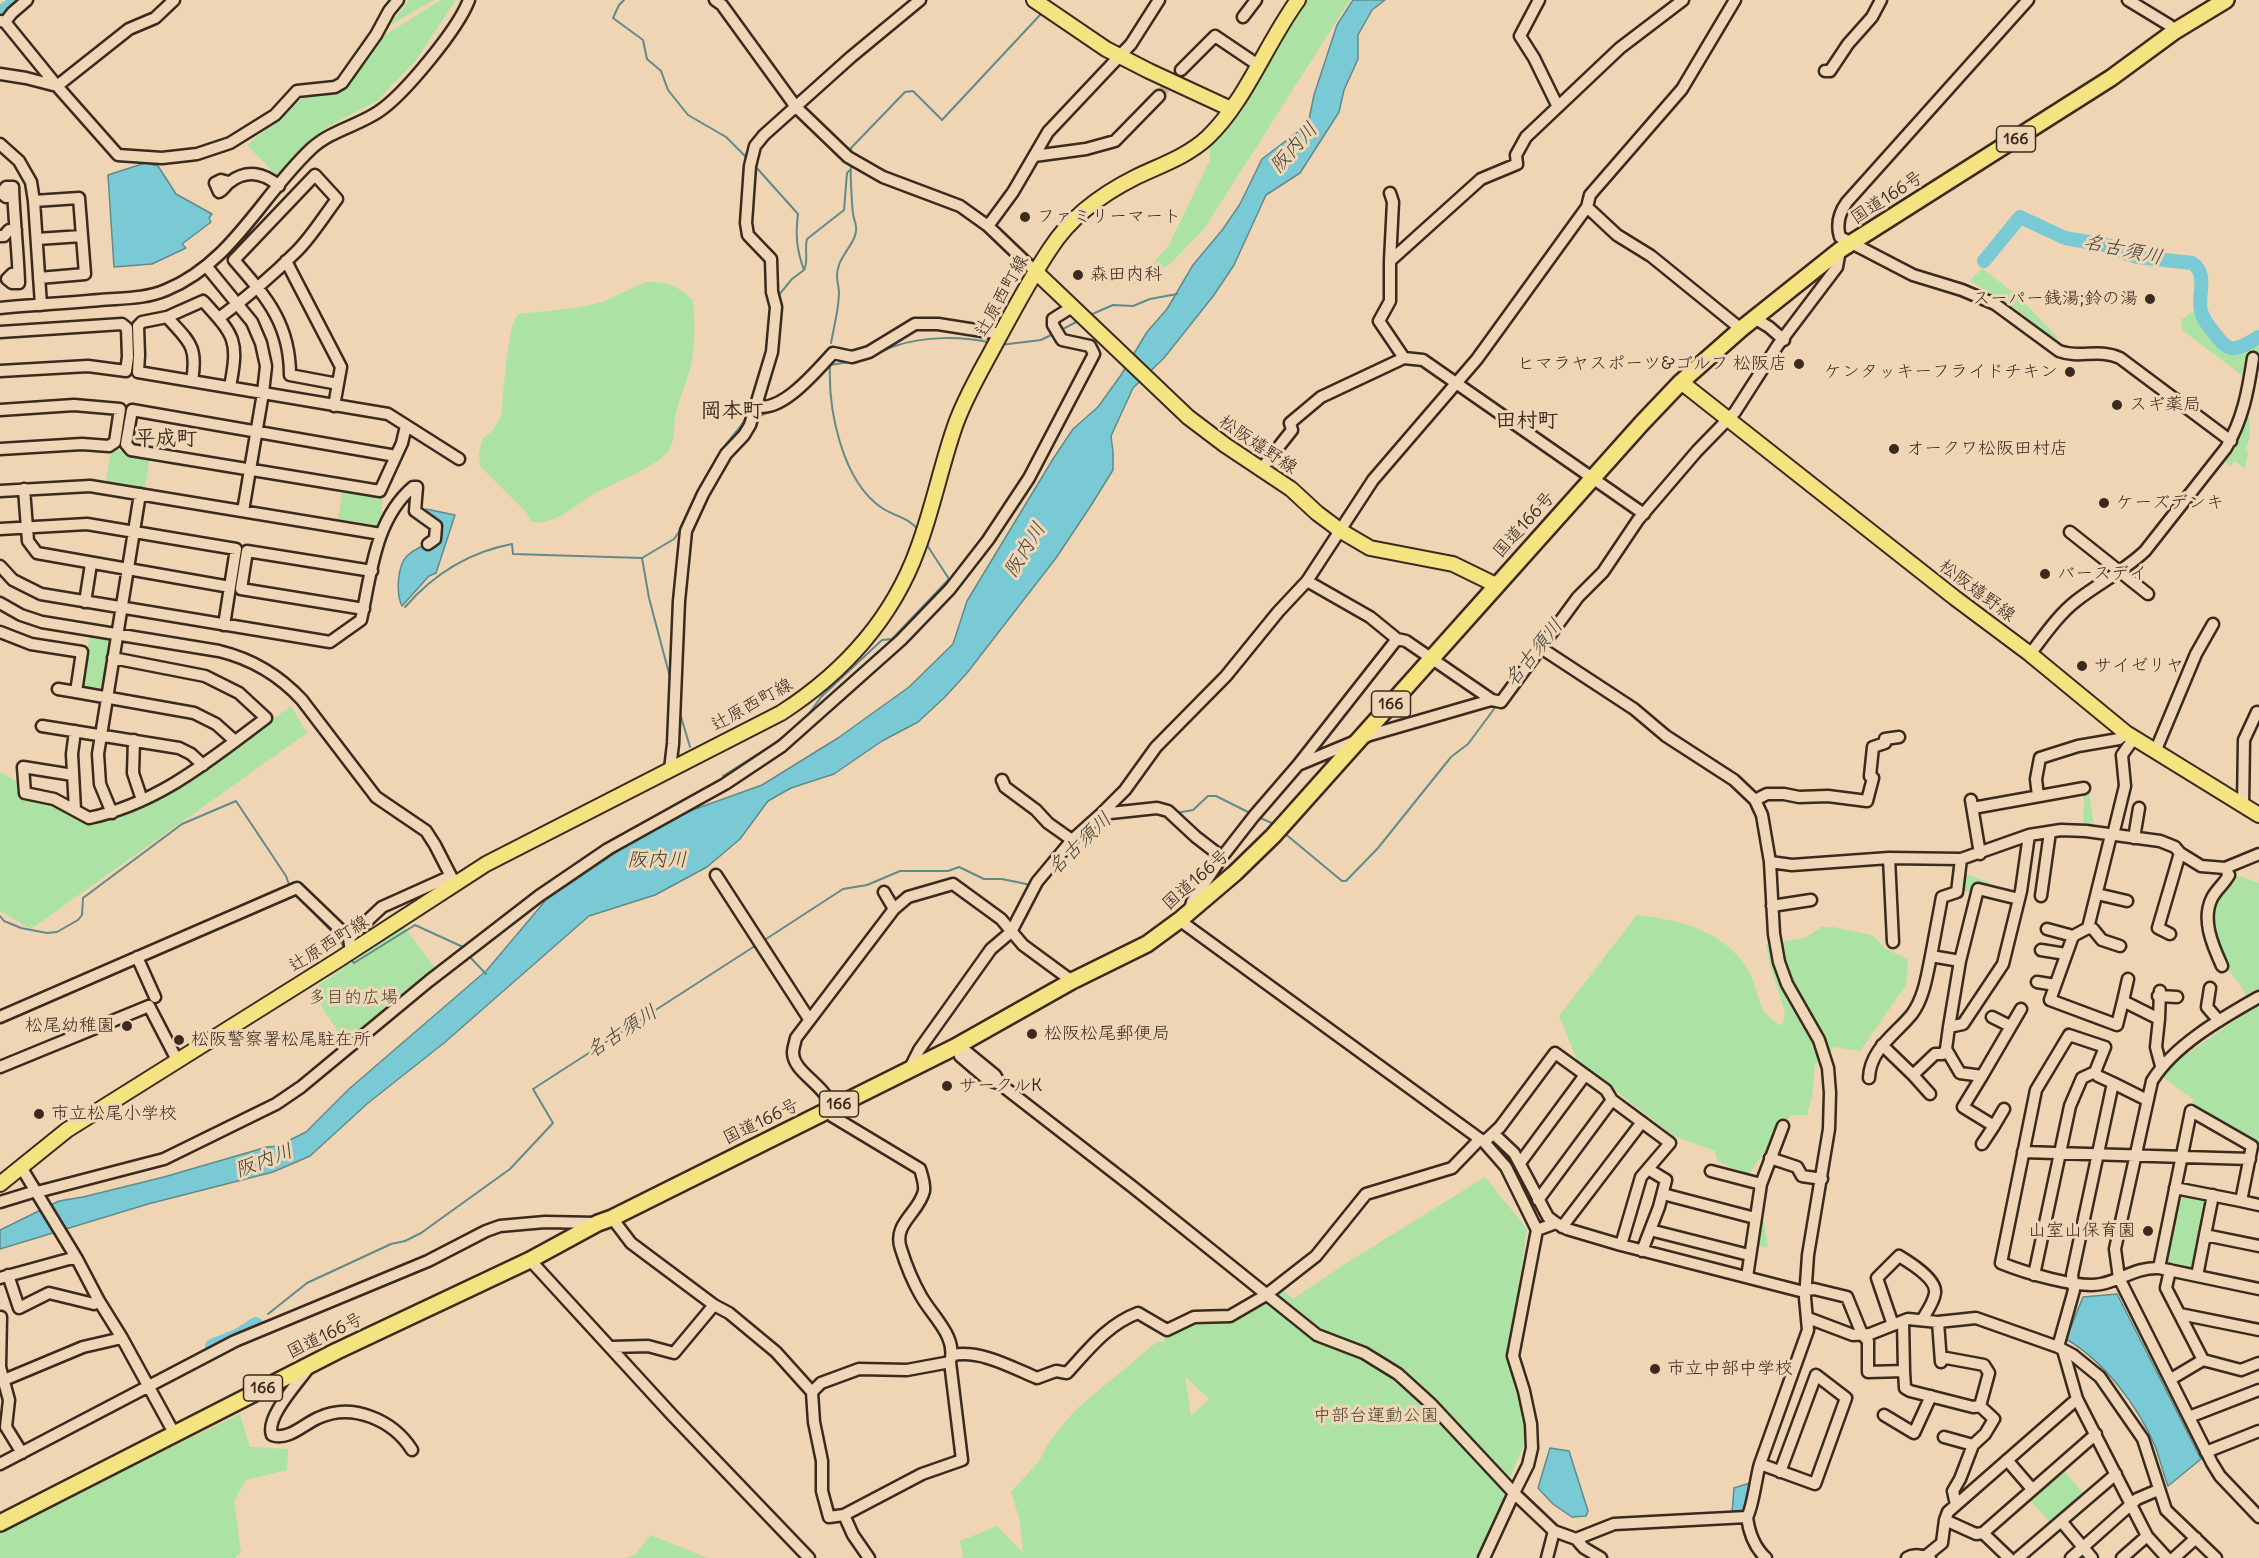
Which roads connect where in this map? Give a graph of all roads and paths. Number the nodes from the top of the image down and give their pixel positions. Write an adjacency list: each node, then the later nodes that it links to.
1 (27, 0): 19 (street)
2 (174, 0): 26 (street)
3 (398, 0): 26 (street)
4 (469, 0): 34 (street)
5 (920, 0): 28 (street)
6 (1034, 0): 21 (main road)
7 (1159, 0): 21 (street)
8 (1256, 0): 18 (street)
9 (1298, 0): 22 (main road, 辻原西町線)
10 (1539, 0): 29 (street)
11 (1683, 0): 29 (street)
12 (1735, 0): 38 (street)
13 (1881, 0): 24 (street)
14 (2028, 0): 45 (street)
15 (2128, 0): 20 (street)
16 (2226, 0): 20 (highway, 国道166号 / 166)
17 (721, 2): 28 (street)
18 (1243, 17)
19 (3, 22): 26 (street)
20 (2175, 31): 45 (highway, 国道166号 / 166)
21 (1120, 56): 30 (main road); 32 (street)
22 (1257, 65): 23 (street); 30 (main road, 辻原西町線)
23 (1181, 70)
24 (1825, 72)
25 (0, 74): 26 (street)
26 (57, 87)
27 (1159, 96): 32 (street)
28 (796, 107): 40 (street); 77 (street)
29 (1558, 107): 50 (street)
30 (1231, 109): 52 (main road, 辻原西町線)
31 (0, 144): 37 (street)
32 (1034, 156): 40 (street)
33 (228, 182): 34 (street)
34 (279, 186): 51 (street)
35 (1, 193): 39 (street)
36 (1390, 193): 50 (street)
37 (34, 206): 39 (street); 43 (street); 44 (street)
38 (1587, 207): 63 (street); 72 (street)
39 (15, 213): 41 (street)
40 (988, 226): 52 (street)
41 (16, 235): 42 (street); 48 (street)
42 (2, 236)
43 (82, 236): 44 (street); 53 (street)
44 (37, 239): 47 (street)
45 (1855, 243): 46 (highway, 国道166号 / 166); 82 (street)
46 (1840, 250): 62 (highway, 国道166号 / 166); 66 (street)
47 (38, 255): 48 (street); 53 (street)
48 (18, 256): 54 (street)
49 (286, 261): 55 (street); 55 (street); 73 (street)
50 (1390, 261): 67 (street)
51 (207, 267): 56 (street); 57 (street)
52 (1036, 272): 58 (main road, 松阪嬉野線); 65 (main road, 辻原西町線)
53 (39, 278): 57 (street)
54 (3, 279)
55 (256, 286): 56 (street); 73 (street)
56 (238, 304): 61 (street); 75 (street)
57 (41, 305): 59 (street)
58 (1072, 307): 86 (main road, 松阪嬉野線); 246 (street)
59 (0, 308)
60 (166, 317): 61 (street); 70 (street); 70 (street)
61 (219, 318): 74 (street)
62 (1754, 318): 63 (highway, 国道166号 / 166); 66 (street)
63 (1742, 328): 71 (highway, 国道166号 / 166)
64 (0, 332): 69 (street)
65 (1001, 334): 77 (street); 139 (main road, 辻原西町線)
66 (1782, 338): 79 (street)
67 (1404, 358): 72 (street); 86 (street)
68 (2253, 358): 82 (street)
69 (0, 371)
70 (192, 381): 74 (street)
71 (1681, 382): 79 (main road, 松阪嬉野線); 88 (highway, 国道166号 / 166)
72 (1456, 383): 88 (street); 96 (street)
73 (338, 384): 76 (street)
74 (230, 387): 75 (street)
75 (263, 393): 76 (street); 81 (street)
76 (334, 406): 80 (street)
77 (756, 408): 139 (street)
78 (0, 410): 83 (street)
79 (1727, 420): 93 (street); 120 (main road, 松阪嬉野線)
80 (406, 426): 84 (street); 85 (street)
81 (257, 431): 84 (street); 87 (street); 87 (street)
82 (2231, 441): 105 (street)
83 (0, 448)
84 (396, 456): 87 (street)
85 (459, 459)
86 (1262, 468): 96 (main road, 松阪嬉野線)
87 (250, 470): 92 (street)
88 (1593, 478): 93 (street); 107 (highway, 国道166号 / 166)
89 (24, 489): 90 (street); 91 (street); 94 (street)
90 (0, 491)
91 (140, 494): 92 (street); 97 (street)
92 (243, 511): 99 (street)
93 (1641, 512): 119 (street)
94 (27, 528): 95 (street); 97 (street); 101 (street)
95 (0, 530)
96 (1341, 531): 106 (street); 107 (main road, 松阪嬉野線)
97 (135, 532): 103 (street); 108 (street)
98 (2070, 532): 105 (street)
99 (381, 534): 100 (street); 104 (street)
100 (428, 544)
101 (91, 564): 103 (street); 110 (street)
102 (0, 566): 110 (street)
103 (128, 570): 108 (street); 112 (street)
104 (372, 571): 113 (street); 113 (street)
105 (2121, 572): 109 (street); 120 (street)
106 (1307, 581): 118 (street); 150 (street)
107 (1496, 585): 122 (highway, 国道166号 / 166)
108 (230, 587): 115 (street)
109 (2148, 594)
110 (85, 602): 112 (street)
111 (0, 603): 117 (street)
112 (122, 609): 115 (street); 117 (street)
113 (364, 609): 115 (street)
114 (2213, 624): 136 (street)
115 (224, 625)
116 (0, 632): 124 (street)
117 (117, 634): 121 (street); 166 (street)
118 (1397, 639): 122 (street); 138 (street)
119 (1541, 648): 126 (street); 145 (street)
120 (2030, 654): 131 (main road, 松阪嬉野線)
121 (113, 658): 125 (street); 135 (street)
122 (1433, 658): 126 (street); 133 (highway, 国道166号 / 166)
123 (58, 689): 124 (street)
124 (76, 692): 125 (street)
125 (107, 697): 130 (street); 135 (street)
126 (1495, 700): 133 (street)
127 (2257, 712): 146 (street)
128 (42, 726): 129 (street)
129 (75, 731): 130 (street); 140 (street)
130 (101, 735): 134 (street); 149 (street)
131 (2130, 735): 136 (main road, 松阪嬉野線); 143 (street); 154 (street)
132 (1899, 737): 145 (street)
133 (1359, 739): 138 (street); 175 (highway, 国道166号 / 166)
134 (134, 740): 137 (street); 144 (street)
135 (235, 741): 137 (street)
136 (2155, 752): 146 (main road, 松阪嬉野線)
137 (203, 765): 144 (street)
138 (1298, 765): 160 (street)
139 (670, 769): 166 (main road, 辻原西町線)
140 (73, 775): 148 (street); 148 (street)
141 (1002, 780): 156 (street)
142 (2084, 788): 143 (street)
143 (2038, 796): 158 (street)
144 (142, 800): 149 (street)
145 (1755, 800): 163 (street)
146 (2243, 806): 151 (main road, 松阪嬉野線)
147 (2139, 808): 155 (street)
148 (75, 810): 149 (street)
149 (112, 813)
150 (1105, 814): 156 (street); 160 (street)
151 (2259, 815)
152 (2049, 832): 153 (street); 154 (street); 169 (street)
153 (2028, 835): 158 (street); 170 (street)
154 (2112, 835): 155 (street); 168 (street)
155 (2134, 838): 157 (street)
156 (1071, 840): 178 (street)
157 (2180, 853): 164 (street); 179 (street)
158 (1980, 854): 162 (street)
159 (2259, 854): 164 (street)
160 (1222, 857): 175 (street)
161 (1889, 858): 162 (street); 163 (street); 181 (street)
162 (1961, 859): 186 (street)
163 (1770, 862): 173 (street)
164 (2225, 868): 189 (street)
165 (716, 874): 202 (street)
166 (453, 880): 183 (main road, 辻原西町線); 183 (street)
167 (884, 892): 174 (street)
168 (2097, 894): 172 (street); 176 (street)
169 (2041, 896)
170 (2019, 899): 188 (street); 206 (street)
171 (1811, 900): 173 (street)
172 (2127, 901)
173 (1772, 906): 242 (street)
174 (894, 909): 178 (street); 202 (street)
175 (1185, 915): 191 (highway, 国道166号 / 166); 229 (street)
176 (2088, 928): 180 (street); 182 (street)
177 (2047, 929): 180 (street)
178 (1011, 932): 191 (street); 213 (street)
179 (2170, 934)
180 (2073, 936): 185 (street)
181 (1893, 942)
182 (2120, 946)
183 (349, 950): 187 (street); 210 (main road, 辻原西町線)
184 (2041, 950): 185 (street)
185 (2066, 954): 193 (street)
186 (1931, 956): 188 (street); 207 (street)
187 (137, 957): 195 (street); 200 (street)
188 (1960, 961): 206 (street)
189 (2222, 966)
190 (2128, 979): 198 (street)
191 (1072, 981): 208 (highway, 国道166号 / 166)
192 (2037, 982): 193 (street)
193 (2055, 985): 198 (street)
194 (2210, 988): 204 (street)
195 (155, 997)
196 (2177, 997): 203 (street)
197 (2259, 997): 204 (street)
198 (2123, 1001): 203 (street)
199 (2020, 1009): 205 (street)
200 (0, 1017)
201 (1992, 1017): 205 (street)
202 (809, 1019): 223 (street)
203 (2159, 1019): 211 (street)
204 (2218, 1022): 211 (street)
205 (2010, 1026): 217 (street)
206 (1949, 1027): 209 (street)
207 (1882, 1045): 216 (street); 218 (street)
208 (958, 1049): 213 (highway, 国道166号 / 166); 274 (street)
209 (1946, 1049): 216 (street); 217 (street)
210 (177, 1060): 212 (street); 239 (main road, 辻原西町線)
211 (2161, 1066): 222 (street)
212 (0, 1067)
213 (910, 1068): 223 (highway, 国道166号 / 166)
214 (2095, 1072): 219 (street); 231 (street); 232 (street)
215 (1585, 1075): 221 (street); 228 (street); 237 (street)
216 (1913, 1075): 220 (street)
217 (1982, 1076): 227 (street)
218 (1869, 1078)
219 (2113, 1083): 222 (street); 233 (street)
220 (1930, 1094)
221 (1612, 1100): 225 (street); 249 (street)
222 (2147, 1100): 234 (street)
223 (833, 1108): 254 (highway, 国道166号 / 166); 289 (street)
224 (2004, 1109): 227 (street)
225 (1642, 1122): 240 (street); 255 (street)
226 (1783, 1126): 236 (street)
227 (1994, 1126): 230 (street)
228 (1494, 1134): 229 (street); 237 (street)
229 (1481, 1141): 256 (street); 274 (street)
230 (1982, 1144)
231 (2023, 1152): 232 (street); 266 (street)
232 (2060, 1153): 233 (street); 266 (street)
233 (2097, 1155): 234 (street); 271 (street)
234 (2135, 1156): 235 (street); 270 (street)
235 (2181, 1157): 238 (street); 238 (street); 245 (street)
236 (1770, 1158): 242 (street); 244 (street)
237 (1520, 1163): 249 (street)
238 (2252, 1164): 250 (street)
239 (21, 1167): 243 (main road, 辻原西町線); 246 (street)
240 (1648, 1169): 247 (street); 259 (street)
241 (1711, 1172): 244 (street)
242 (1822, 1179): 273 (street)
243 (0, 1184)
244 (1761, 1184): 253 (street)
245 (2175, 1188): 248 (street); 265 (street)
246 (37, 1192): 251 (street); 263 (street)
247 (1663, 1194): 253 (street); 257 (street)
248 (2213, 1195): 250 (street); 258 (street)
249 (1538, 1200): 255 (street)
250 (2241, 1201): 252 (street)
251 (0, 1202)
252 (2259, 1205)
253 (1755, 1218): 262 (street)
254 (605, 1220): 264 (highway, 国道166号 / 166); 276 (street); 296 (street)
255 (1559, 1225): 256 (street); 259 (street)
256 (1537, 1230): 319 (street)
257 (1650, 1230): 261 (street); 262 (street)
258 (2205, 1235): 260 (street); 267 (street)
259 (1621, 1245): 261 (street)
260 (2259, 1246)
261 (1642, 1251): 269 (street)
262 (1749, 1255): 269 (street)
263 (77, 1259): 268 (street); 275 (street)
264 (530, 1260): 287 (street); 292 (highway, 国道166号 / 166)
265 (2164, 1269): 267 (street); 270 (street); 278 (street)
266 (2034, 1275): 271 (street)
267 (2197, 1276): 272 (street)
268 (4, 1277): 277 (street)
269 (1746, 1277): 273 (street)
270 (2119, 1278): 271 (street); 294 (street)
271 (2073, 1282): 288 (street)
272 (2259, 1288)
273 (1806, 1290): 280 (street); 285 (street)
274 (1266, 1295): 289 (street); 319 (street)
275 (99, 1301): 277 (street); 286 (street)
276 (714, 1305): 287 (street); 298 (street)
277 (19, 1308): 279 (street)
278 (2180, 1314): 284 (street); 290 (street)
279 (0, 1317): 295 (street)
280 (1808, 1318): 285 (street); 314 (street)
281 (1922, 1320): 282 (street); 283 (street); 283 (street)
282 (1938, 1322): 288 (street); 301 (street)
283 (1898, 1323): 285 (street); 293 (street)
284 (2259, 1330)
285 (1862, 1334): 293 (street)
286 (122, 1338): 295 (street); 296 (street)
287 (612, 1347): 335 (street)
288 (2060, 1349): 300 (street); 318 (street)
289 (952, 1358): 298 (street); 322 (street)
290 (2203, 1360): 291 (street); 294 (street)
291 (2259, 1363)
292 (311, 1364): 305 (highway, 国道166号 / 166); 309 (street)
293 (1904, 1371): 299 (street)
294 (2171, 1379): 303 (street)
295 (4, 1380): 311 (street)
296 (149, 1387): 305 (street); 311 (street)
297 (2259, 1389): 303 (street)
298 (812, 1392): 322 (street)
299 (1931, 1396): 301 (street); 302 (street)
300 (2077, 1399): 306 (street); 312 (street)
301 (1980, 1406): 308 (street)
302 (1884, 1415)
303 (2189, 1416): 310 (street)
304 (2259, 1431): 310 (street)
305 (174, 1433): 327 (highway, 国道166号 / 166)
306 (2096, 1434): 316 (street); 317 (street)
307 (1944, 1437): 308 (street)
308 (1973, 1445): 320 (street)
309 (412, 1450)
310 (2206, 1452): 324 (street)
311 (22, 1453): 313 (street)
312 (2007, 1460): 317 (street); 320 (street)
313 (0, 1464)
314 (1760, 1464): 315 (street); 323 (street)
315 (1780, 1472): 315 (street)
316 (2116, 1474): 321 (street); 326 (street)
317 (2032, 1489): 329 (street)
318 (2158, 1490): 321 (street); 331 (street)
319 (1514, 1492): 328 (street); 337 (street)
320 (1956, 1505): 325 (street)
321 (2132, 1505): 330 (street); 333 (street)
322 (843, 1515): 336 (street)
323 (1747, 1517): 332 (street); 340 (street)
324 (2259, 1517)
325 (1945, 1520): 329 (street); 334 (street)
326 (2061, 1521): 333 (street); 343 (street)
327 (0, 1523)
328 (1554, 1531): 332 (street); 338 (street)
329 (1983, 1533): 342 (street)
330 (2147, 1536): 346 (street); 347 (street)
331 (2196, 1538): 348 (street); 349 (street)
332 (1576, 1539): 339 (street)
333 (2083, 1548): 344 (street); 345 (street)
334 (1928, 1557): 341 (street)
335 (809, 1558)
336 (869, 1558)
337 (1484, 1558)
338 (1547, 1558)
339 (1601, 1558)
340 (1766, 1558)
341 (1907, 1558)
342 (2009, 1558)
343 (2019, 1558)
344 (2071, 1558)
345 (2092, 1558)
346 (2122, 1558)
347 (2167, 1558)
348 (2175, 1558)
349 (2216, 1558)

